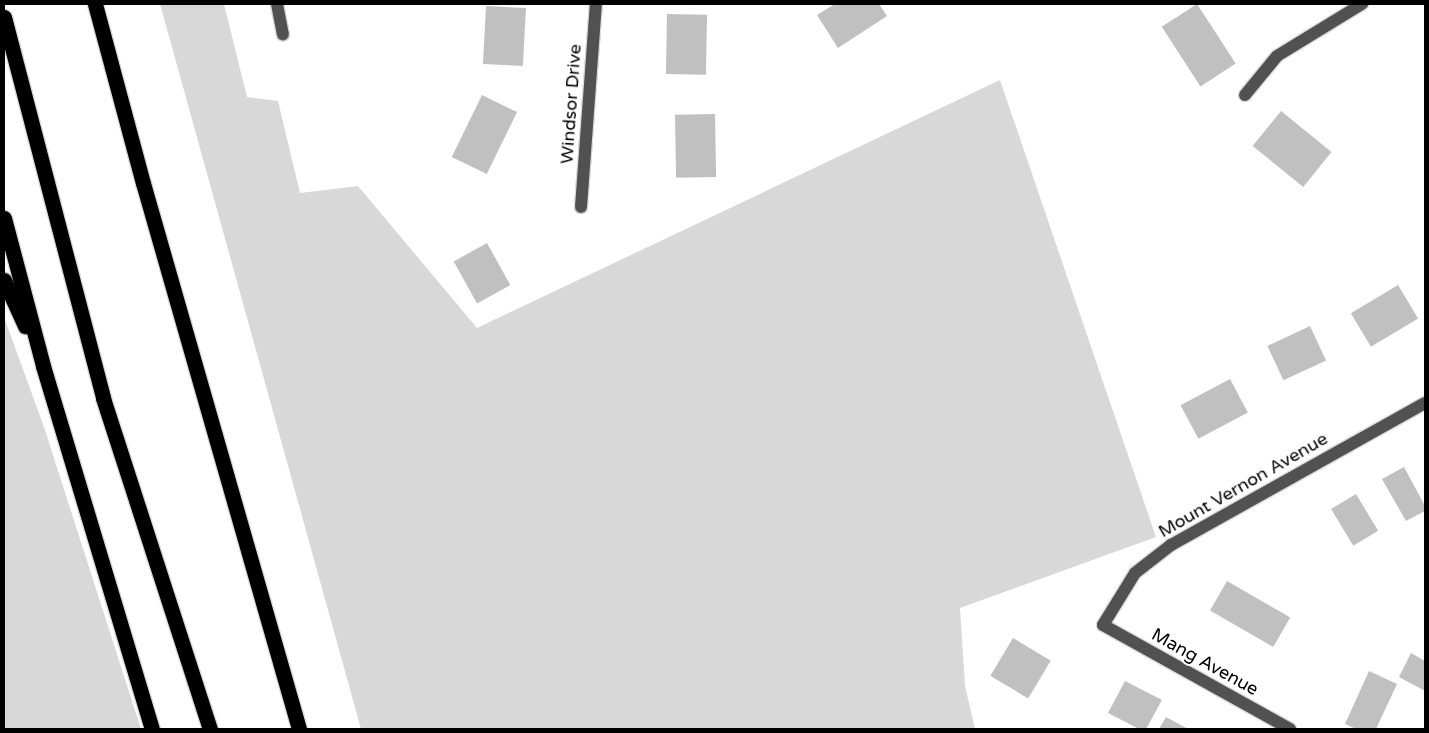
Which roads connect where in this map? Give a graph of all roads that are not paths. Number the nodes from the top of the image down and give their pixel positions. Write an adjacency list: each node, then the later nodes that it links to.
1 (95, 4): 16 (highway)
2 (277, 4): 6 (street)
3 (596, 4): 8 (street, Windsor Drive)
4 (1362, 4): 7 (street)
5 (4, 17): 15 (highway)
6 (283, 34)
7 (1245, 95)
8 (581, 207)
9 (4, 218): 11 (highway)
10 (4, 280): 11 (highway)
11 (43, 366): 14 (highway)
12 (1425, 402): 13 (street, Mount Vernon Avenue)
13 (1103, 625): 17 (street, Mang Avenue)
14 (152, 729)
15 (210, 729)
16 (299, 729)
17 (1290, 729)

